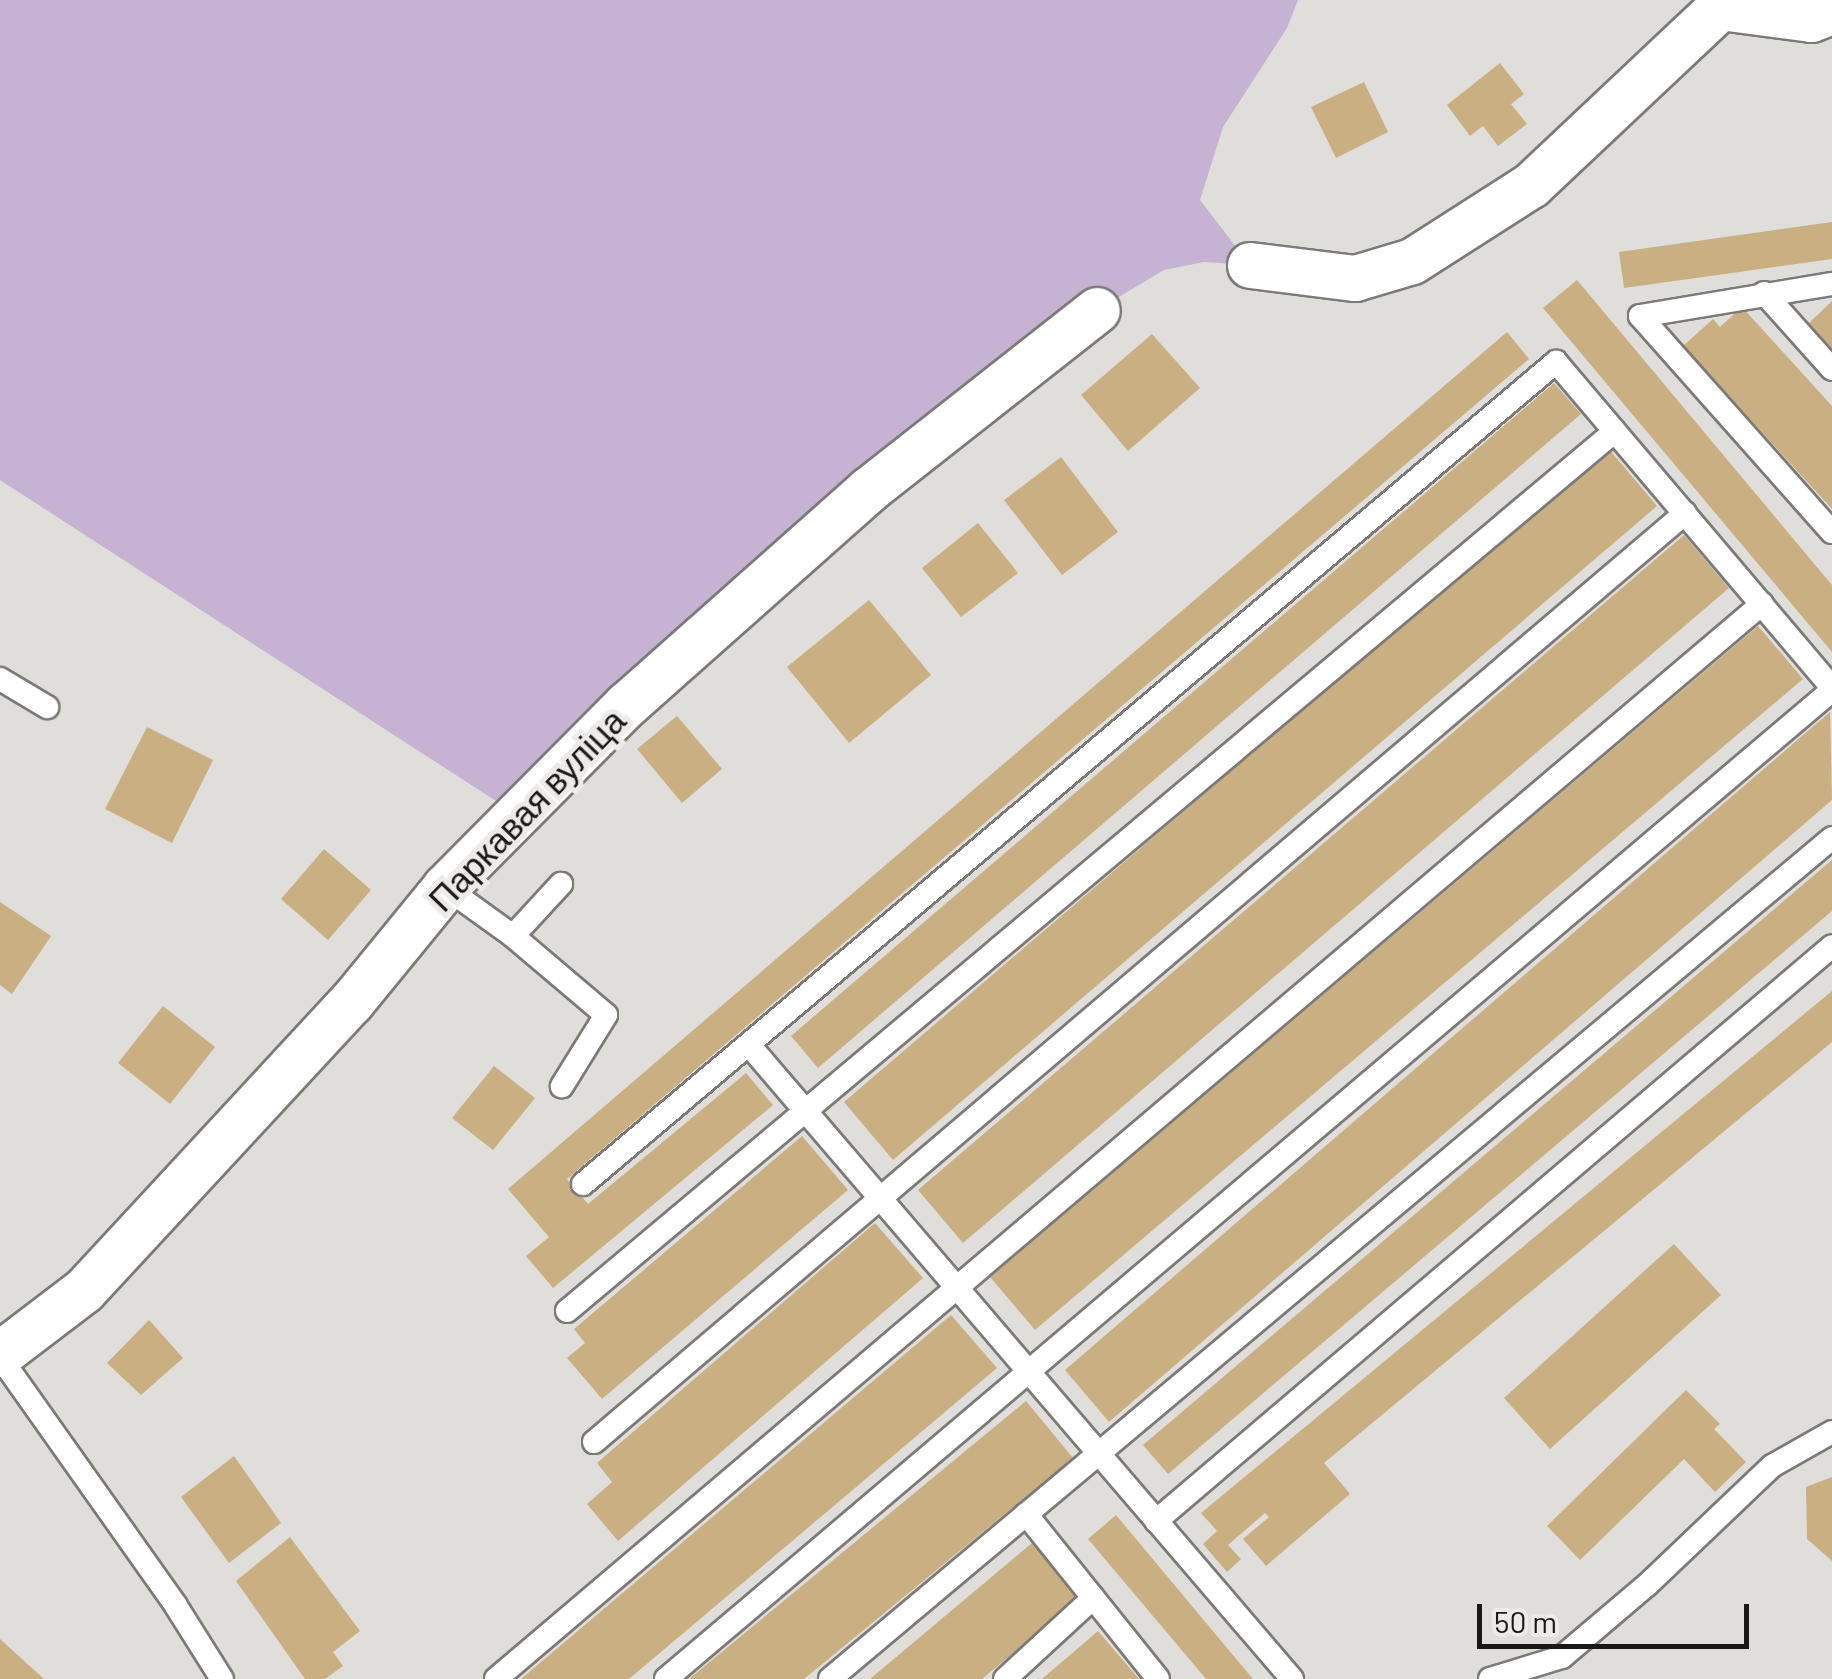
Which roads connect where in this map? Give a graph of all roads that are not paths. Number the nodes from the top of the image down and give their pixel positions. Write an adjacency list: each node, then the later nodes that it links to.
1 (1718, 4): 2 (street); 3 (street)
2 (1832, 12)
3 (1250, 265)
4 (1832, 284): 5 (lane)
5 (1764, 293): 7 (lane); 10 (lane)
6 (1097, 310): 17 (street, Паркавая вуліца)
7 (1832, 369)
8 (1615, 431): 9 (lane); 20 (lane); 22 (lane)
9 (1685, 514): 11 (lane); 24 (lane)
10 (1832, 532)
11 (1762, 604): 13 (lane); 25 (lane)
12 (0, 679): 14 (lane)
13 (1832, 688): 28 (lane)
14 (48, 707)
15 (1832, 838): 31 (lane)
16 (561, 884): 18 (lane)
17 (445, 886): 18 (lane); 27 (street, Паркавая вуліца)
18 (514, 936): 21 (lane)
19 (1832, 946): 33 (lane)
20 (748, 1045): 22 (lane); 23 (lane)
21 (562, 1086)
22 (805, 1111): 24 (lane); 26 (lane)
23 (582, 1184)
24 (880, 1198): 25 (lane); 30 (lane)
25 (956, 1288): 28 (lane); 36 (lane)
26 (567, 1311)
27 (0, 1356): 35 (lane)
28 (1029, 1372): 31 (lane); 37 (lane)
29 (1832, 1432): 42 (lane)
30 (594, 1442)
31 (1098, 1454): 32 (lane); 33 (lane)
32 (1026, 1514): 34 (lane); 38 (lane)
33 (1156, 1520): 41 (lane)
34 (1094, 1598): 39 (lane); 40 (lane)
35 (222, 1679)
36 (496, 1679)
37 (666, 1679)
38 (830, 1679)
39 (1005, 1679)
40 (1158, 1679)
41 (1292, 1679)
42 (1490, 1679)

